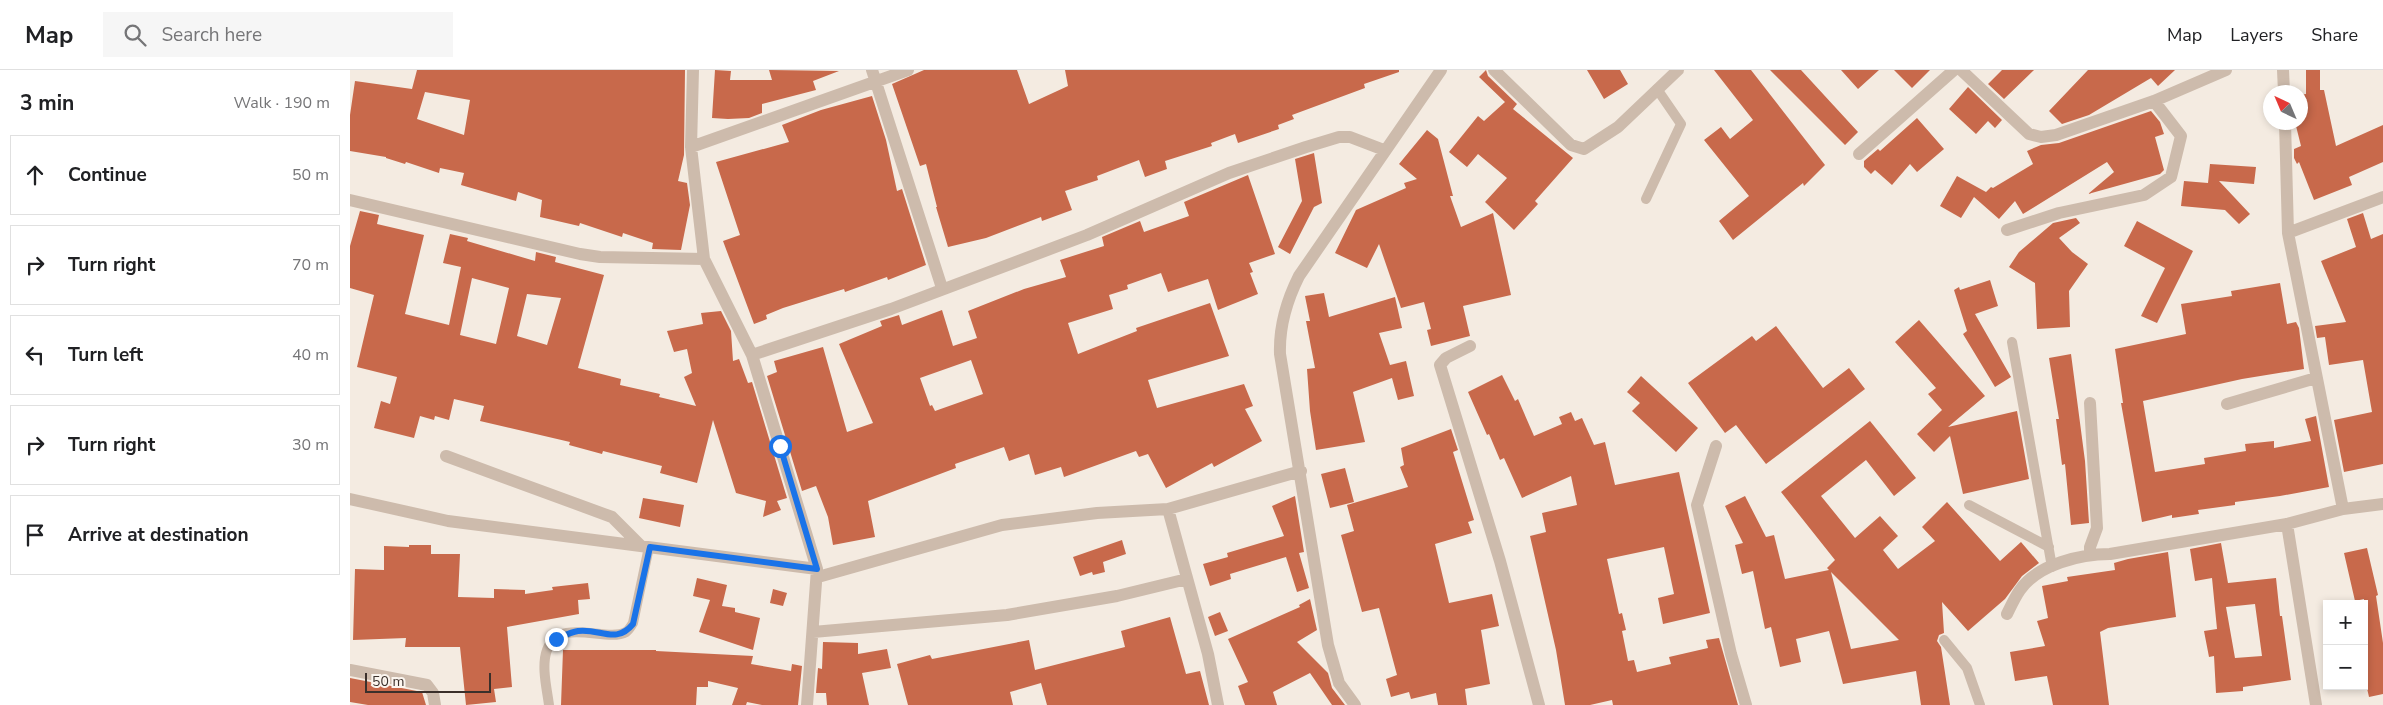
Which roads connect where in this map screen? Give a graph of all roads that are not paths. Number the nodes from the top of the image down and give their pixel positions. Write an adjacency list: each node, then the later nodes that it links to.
1 (693, 70): 15 (street)
2 (908, 70): 10 (street)
3 (1441, 70): 16 (street)
4 (1494, 70): 12 (street)
5 (1678, 70): 12 (street)
6 (1954, 70): 17 (street)
7 (1961, 70): 13 (street)
8 (2226, 70): 13 (street)
9 (2283, 70): 11 (street)
10 (874, 76): 15 (street); 24 (street)
11 (2284, 85)
12 (1658, 89): 19 (lane)
13 (2154, 100): 21 (street)
14 (2285, 130): 22 (street)
15 (691, 147): 23 (street)
16 (1384, 150): 24 (street); 33 (street)
17 (1859, 154)
18 (2383, 197): 22 (street)
19 (1646, 199)
20 (350, 200): 23 (street)
21 (2007, 230)
22 (2288, 233): 28 (street)
23 (704, 259): 27 (street)
24 (942, 288): 27 (street)
25 (2012, 342): 41 (lane)
26 (1470, 346): 55 (street)
27 (752, 355): 44 (street)
28 (2316, 378): 30 (street); 37 (street)
29 (2090, 403): 42 (street)
30 (2227, 404)
31 (1716, 446): 56 (street)
32 (446, 456): 40 (street)
33 (1301, 471): 38 (street); 54 (street)
34 (350, 499): 40 (street)
35 (2383, 504): 37 (street)
36 (1969, 505): 41 (lane)
37 (2343, 509): 39 (street)
38 (1168, 510): 44 (street); 45 (street)
39 (2287, 524): 42 (street); 58 (street)
40 (645, 546): 44 (street); 51 (lane)
41 (2049, 547): 43 (lane)
42 (2090, 554): 43 (street)
43 (2052, 567): 46 (street)
44 (818, 573): 47 (street)
45 (1187, 579): 47 (street); 53 (street)
46 (2007, 614)
47 (813, 632): 52 (street)
48 (1944, 640): 57 (lane)
49 (350, 670): 50 (street)
50 (435, 705)
51 (549, 705)
52 (807, 705)
53 (1218, 705)
54 (1355, 705)
55 (1539, 705)
56 (1746, 705)
57 (1980, 705)
58 (2316, 705)

